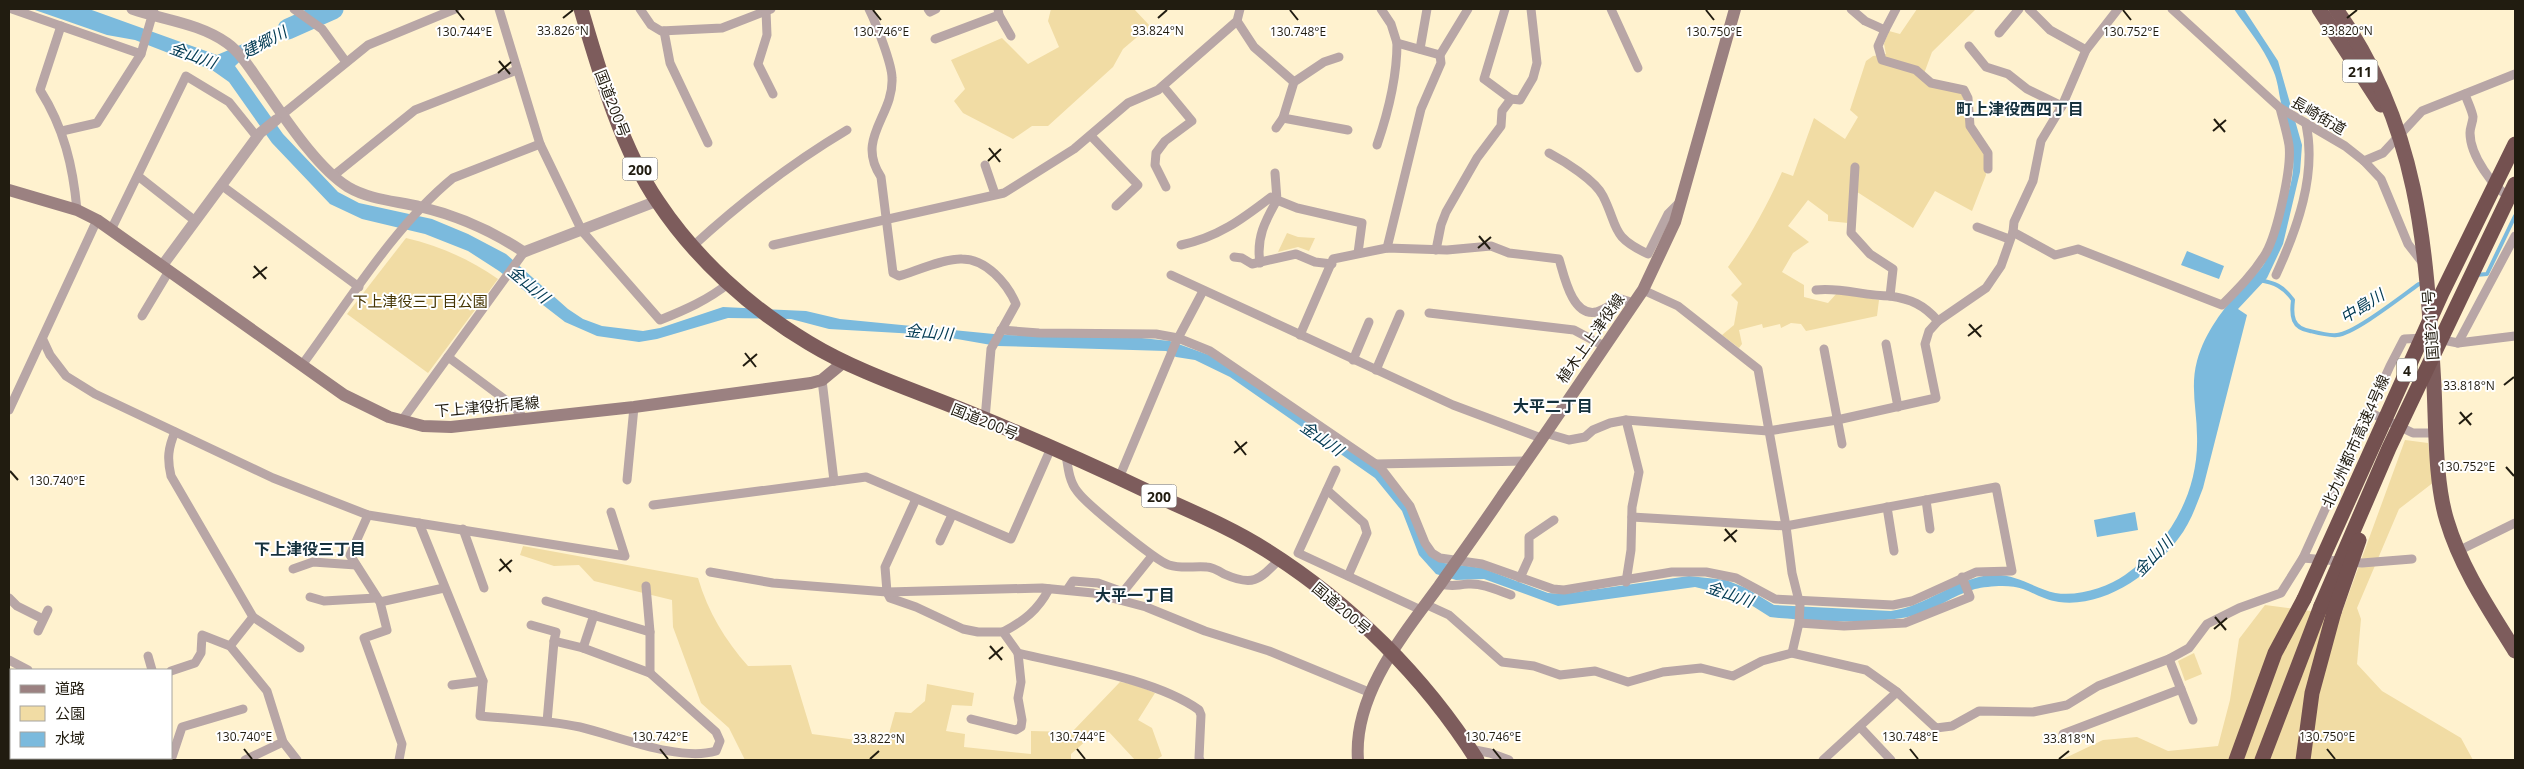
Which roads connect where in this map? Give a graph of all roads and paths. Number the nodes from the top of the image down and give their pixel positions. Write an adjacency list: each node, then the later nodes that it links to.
1 (12, 9): 31 (street)
2 (132, 9): 29 (street)
3 (455, 9): 44 (street)
4 (499, 9): 46 (street)
5 (581, 9): 84 (highway, 国道200号 / 200)
6 (640, 9): 32 (street)
7 (870, 9): 90 (street)
8 (928, 9): 9 (street)
9 (936, 9)
10 (1240, 9): 30 (street)
11 (1380, 9): 37 (street)
12 (1427, 9): 39 (street)
13 (1468, 9): 42 (street)
14 (1505, 9): 52 (street)
15 (1532, 9): 52 (street)
16 (1610, 9): 45 (street)
17 (1734, 9): 83 (main road, 植木上上津役線)
18 (1851, 9): 33 (street)
19 (1896, 9): 33 (street)
20 (2019, 9): 34 (street)
21 (2029, 9): 41 (street)
22 (2118, 9): 41 (street)
23 (2172, 9): 54 (street, 長崎街道)
24 (2320, 9): 62 (highway, 国道211号 / 211)
25 (2336, 9): 62 (highway, 国道211号 / 211)
26 (768, 10): 32 (street); 50 (street)
27 (998, 10): 35 (street); 36 (street)
28 (300, 11): 44 (street)
29 (152, 16): 40 (street); 55 (street)
30 (1237, 21): 48 (street); 49 (street)
31 (62, 26): 40 (street); 61 (street)
32 (664, 30): 65 (street)
33 (1885, 30): 73 (street)
34 (1999, 33)
35 (1011, 36)
36 (935, 39)
37 (1397, 43): 39 (street); 68 (street)
38 (1969, 46): 53 (street)
39 (1420, 49): 42 (street)
40 (143, 50): 61 (street)
41 (2086, 50): 53 (street)
42 (1440, 55): 99 (street)
43 (1339, 57): 48 (street)
44 (346, 62): 55 (street)
45 (1638, 68)
46 (517, 70): 66 (street); 76 (street)
47 (2515, 74): 51 (street)
48 (1294, 82): 56 (street)
49 (1164, 86): 64 (street); 78 (street)
50 (773, 94)
51 (2465, 94): 62 (street); 81 (street)
52 (1510, 99): 100 (street)
53 (2062, 106): 94 (street)
54 (2280, 108): 57 (street, 長崎街道); 94 (street)
55 (279, 117): 63 (street); 76 (street)
56 (1283, 118): 58 (street); 60 (street)
57 (2306, 124): 70 (street, 長崎街道); 108 (street)
58 (1276, 128)
59 (847, 130): 98 (street)
60 (1348, 130)
61 (62, 131): 87 (street)
62 (2400, 134): 70 (street); 106 (highway, 国道211号 / 211)
63 (258, 135): 75 (street); 77 (street)
64 (1091, 136): 80 (street); 85 (street)
65 (708, 143)
66 (540, 144): 86 (street); 93 (street)
67 (2515, 144): 201 (highway, 北九州都市高速4号線 / 4, bridge)
68 (1377, 145)
69 (1548, 153): 83 (street)
70 (2364, 161): 106 (street, 長崎街道)
71 (985, 165): 80 (street)
72 (1855, 167): 115 (street)
73 (1988, 169)
74 (1275, 173): 82 (street)
75 (138, 176): 89 (street); 92 (street)
76 (333, 176): 86 (street)
77 (221, 184): 89 (street); 111 (street)
78 (1166, 187)
79 (9, 190): 87 (main road, 下上津役折尾線)
80 (995, 194): 90 (street)
81 (2515, 194): 206 (highway, 4, bridge)
82 (1277, 200): 97 (street); 101 (street); 104 (street)
83 (1682, 200): 112 (main road, 植木上上津役線)
84 (657, 201): 93 (street); 98 (highway, 国道200号 / 200)
85 (1116, 206)
86 (419, 209): 102 (street); 111 (street)
87 (77, 210): 88 (main road, 下上津役折尾線)
88 (97, 220): 92 (main road, 下上津役折尾線); 126 (street)
89 (194, 220): 107 (street)
90 (887, 221): 96 (street); 122 (street)
91 (1977, 227): 94 (street)
92 (112, 228): 107 (main road, 下上津役折尾線)
93 (582, 231): 102 (street); 110 (street)
94 (2011, 236): 120 (street)
95 (2515, 236): 128 (street)
96 (773, 245)
97 (1181, 245)
98 (693, 246): 110 (highway, 国道200号 / 200)
99 (1387, 248): 100 (street); 101 (street)
100 (1436, 250): 116 (street)
101 (1358, 253): 105 (street)
102 (521, 257): 132 (street)
103 (1234, 257): 104 (street)
104 (1260, 263): 105 (street)
105 (1332, 264): 123 (street)
106 (2425, 265): 125 (highway, 国道211号 / 211)
107 (166, 268): 119 (street); 135 (main road, 下上津役折尾線)
108 (2276, 275)
109 (1171, 276): 114 (street)
110 (729, 283): 134 (highway, 国道200号 / 200)
111 (359, 287): 135 (street)
112 (1643, 290): 116 (main road, 植木上上津役線); 147 (street)
113 (1816, 290): 115 (street)
114 (1203, 291): 123 (street); 127 (street)
115 (1890, 296): 120 (street)
116 (1634, 303): 130 (main road, 植木上上津役線)
117 (1429, 313): 130 (street)
118 (1400, 314): 136 (street)
119 (142, 316)
120 (1938, 321): 139 (street)
121 (1369, 322): 133 (street)
122 (1000, 331): 127 (street); 144 (street)
123 (1300, 336): 133 (street)
124 (2515, 336): 128 (street)
125 (2431, 338): 128 (street); 141 (street); 149 (highway, 国道211号 / 211)
126 (43, 340): 140 (street); 148 (street)
127 (1177, 340): 155 (street); 157 (street)
128 (2458, 343)
129 (1886, 344): 139 (street)
130 (1604, 346): 150 (main road, 植木上上津役線)
131 (1824, 349): 146 (street)
132 (448, 357): 142 (street); 143 (street)
133 (1353, 360): 136 (street)
134 (845, 361): 137 (main road); 144 (highway, 国道200号 / 200)
135 (302, 365): 142 (main road, 下上津役折尾線)
136 (1376, 370): 150 (street)
137 (822, 380): 138 (main road, 下上津役折尾線); 159 (street)
138 (634, 407): 143 (main road, 下上津役折尾線); 158 (street)
139 (1898, 407): 146 (street)
140 (9, 410)
141 (2369, 412): 149 (street); 180 (street)
142 (403, 419): 143 (main road, 下上津役折尾線)
143 (525, 419)
144 (985, 419): 152 (highway, 国道200号 / 200)
145 (1626, 420): 147 (street); 150 (street); 168 (street)
146 (1837, 420): 147 (street); 151 (street)
147 (1768, 431): 172 (street)
148 (175, 432): 166 (street); 209 (street)
149 (2437, 432): 176 (highway, 国道211号 / 211)
150 (1543, 435): 154 (main road, 植木上上津役線)
151 (1842, 444)
152 (1052, 448): 153 (highway, 国道200号 / 200); 167 (street)
153 (1066, 455): 157 (highway, 国道200号 / 200); 179 (street)
154 (1526, 461): 155 (street); 183 (main road, 植木上上津役線)
155 (1376, 464): 183 (street)
156 (1336, 470): 160 (street)
157 (1119, 478): 182 (highway, 国道200号 / 200)
158 (627, 480)
159 (834, 481): 161 (street); 163 (street)
160 (1327, 490): 178 (street); 187 (street)
161 (916, 499): 167 (street); 197 (street)
162 (1926, 500): 164 (street); 174 (street); 189 (street)
163 (653, 505)
164 (1887, 507): 172 (street); 177 (street)
165 (611, 512): 173 (street)
166 (368, 515): 170 (street); 184 (street)
167 (952, 516): 175 (street)
168 (1632, 516): 172 (street); 191 (street)
169 (1554, 520): 188 (street)
170 (419, 523): 173 (street); 193 (street)
171 (2515, 523): 176 (street)
172 (1786, 526): 204 (street)
173 (463, 529): 194 (street)
174 (1930, 529)
175 (940, 541)
176 (2458, 550): 220 (highway, 国道211号 / 211)
177 (1894, 551)
178 (1298, 552): 182 (street); 187 (street)
179 (1152, 556): 182 (street); 196 (street)
180 (2303, 558): 181 (street); 225 (street)
181 (2412, 559)
182 (1285, 563): 221 (highway, 国道200号 / 200)
183 (1453, 564): 188 (street); 190 (main road, 植木上上津役線)
184 (356, 565): 185 (street); 202 (street)
185 (293, 569)
186 (710, 572): 197 (street)
187 (1348, 576): 205 (street)
188 (1520, 578): 191 (street)
189 (1963, 579): 204 (street); 211 (street)
190 (1442, 582): 198 (street); 205 (main road, 植木上上津役線)
191 (1626, 582): 204 (street)
192 (646, 586): 214 (street)
193 (444, 588): 202 (street); 231 (street)
194 (484, 588)
195 (1049, 589): 196 (street); 197 (street); 215 (street)
196 (1067, 590): 235 (street)
197 (887, 592): 215 (street)
198 (1511, 595)
199 (310, 597): 202 (street)
200 (9, 598): 210 (street)
201 (2304, 599): 253 (highway); 254 (highway, 北九州都市高速4号線 / 4)
202 (378, 600): 247 (street)
203 (546, 601): 208 (street)
204 (1800, 604): 211 (street)
205 (1423, 607): 221 (main road, 植木上上津役線); 223 (street)
206 (2327, 609): 255 (highway, 4); 256 (highway)
207 (48, 610): 210 (street)
208 (594, 615): 214 (street); 219 (street)
209 (253, 617): 217 (street); 218 (street)
210 (43, 619): 213 (street)
211 (1799, 622): 223 (street)
212 (531, 624): 216 (street)
213 (38, 631)
214 (650, 632): 230 (street)
215 (1003, 632): 222 (street)
216 (554, 641): 219 (street); 239 (street)
217 (230, 646): 229 (street); 242 (street)
218 (300, 648)
219 (583, 648): 230 (street)
220 (2515, 651)
221 (1392, 652): 235 (main road, 植木上上津役線); 243 (highway, 国道200号 / 200)
222 (1018, 653): 237 (street); 248 (street)
223 (1792, 653): 234 (street)
224 (148, 656): 228 (street)
225 (2169, 659): 233 (street); 234 (street)
226 (9, 660): 227 (street)
227 (26, 669)
228 (152, 669)
229 (172, 671)
230 (650, 673): 239 (street)
231 (483, 681): 232 (street); 239 (street)
232 (452, 685)
233 (2181, 689): 238 (street); 241 (street)
234 (1897, 692): 240 (street)
235 (1371, 693): 249 (main road, 植木上上津役線)
236 (243, 709): 244 (street)
237 (971, 719)
238 (2194, 720)
239 (547, 722)
240 (1860, 727): 251 (street); 252 (street)
241 (2063, 734)
242 (283, 742): 245 (street); 246 (street)
243 (1474, 754): 250 (street)
244 (172, 755)
245 (245, 760)
246 (297, 760)
247 (399, 760)
248 (1200, 760)
249 (1358, 760)
250 (1508, 760)
251 (1824, 760)
252 (1890, 760)
253 (2236, 760)
254 (2243, 760)
255 (2262, 760)
256 (2303, 760)

